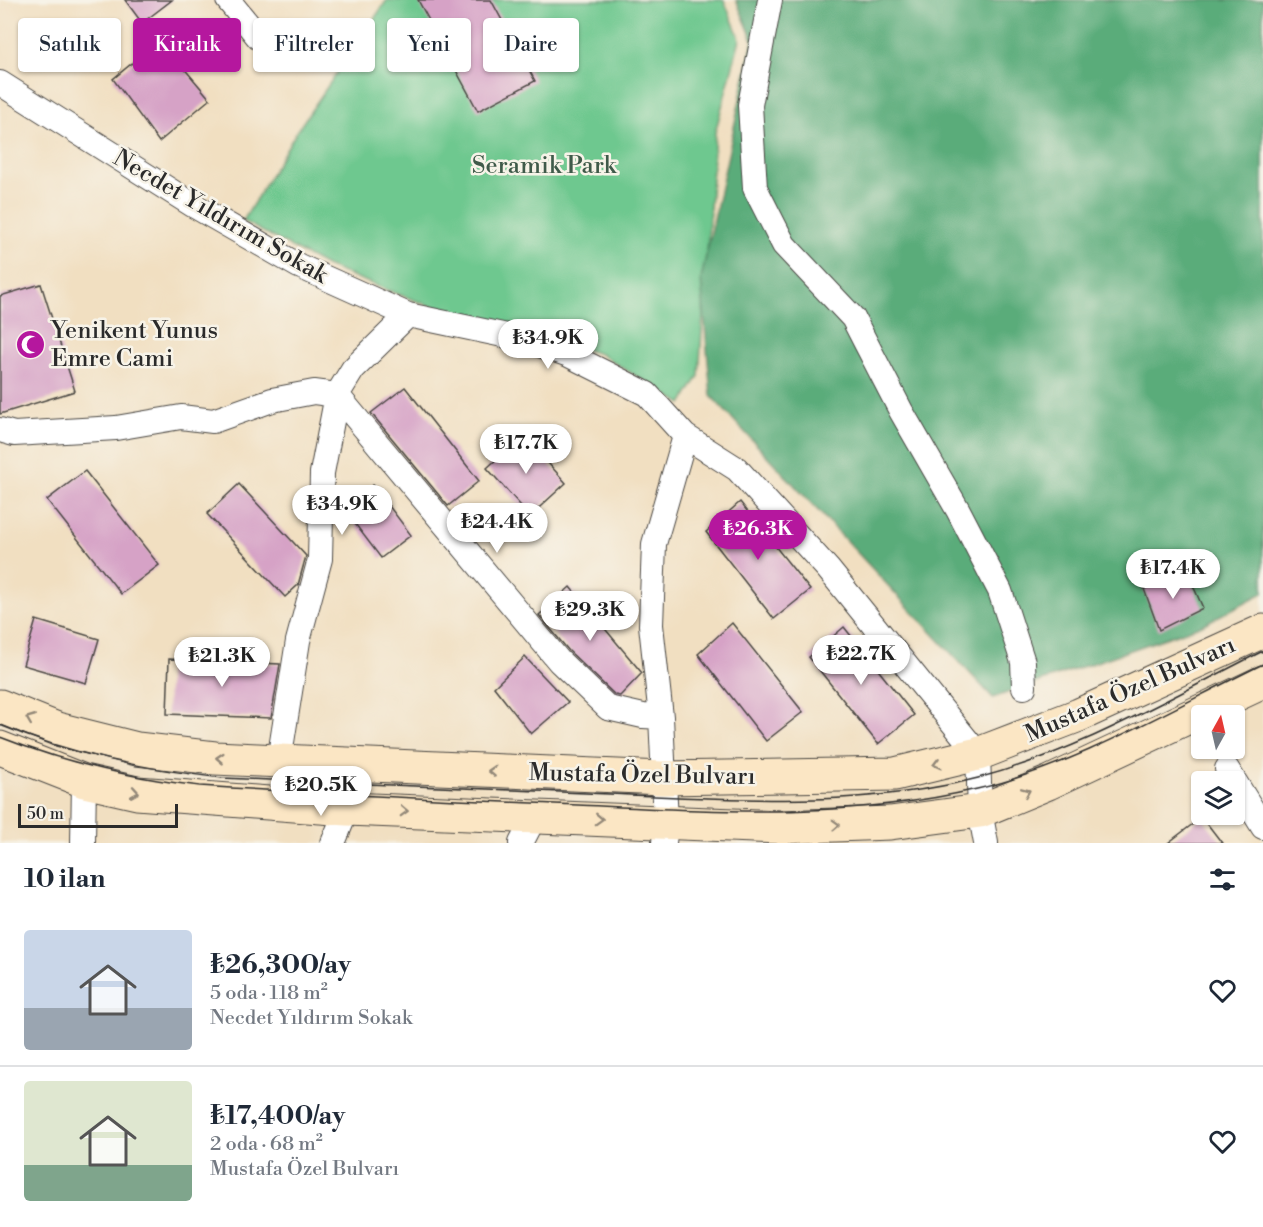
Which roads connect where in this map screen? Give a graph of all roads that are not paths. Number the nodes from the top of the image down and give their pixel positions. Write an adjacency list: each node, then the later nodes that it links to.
1 (228, 0): 3 (street)
2 (770, 0): 11 (street)
3 (253, 31)
4 (0, 83): 5 (street, Necdet Yıldırım Sokak)
5 (408, 315): 6 (street); 8 (street, Necdet Yıldırım Sokak)
6 (337, 395): 7 (street); 13 (street); 16 (street)
7 (0, 430)
8 (685, 436): 13 (street); 15 (street, Necdet Yıldırım Sokak)
9 (1263, 631): 15 (main road, Mustafa Özel Bulvarı)
10 (1263, 682): 21 (main road, Mustafa Özel Bulvarı, one-way to 10)
11 (1024, 687)
12 (0, 706): 16 (main road, Mustafa Özel Bulvarı, one-way to 12)
13 (661, 717): 18 (street)
14 (0, 748): 19 (main road, Mustafa Özel Bulvarı)
15 (978, 754): 18 (main road, Mustafa Özel Bulvarı, one-way to 18); 21 (street)
16 (279, 761): 18 (main road, Mustafa Özel Bulvarı, one-way to 16)
17 (1227, 769): 22 (street)
18 (662, 778): 24 (street)
19 (84, 781): 20 (main road, Mustafa Özel Bulvarı, one-way to 20); 25 (street)
20 (347, 809): 23 (main road, Mustafa Özel Bulvarı, one-way to 23); 26 (street)
21 (980, 812): 24 (main road, Mustafa Özel Bulvarı, one-way to 21); 27 (street)
22 (1263, 827)
23 (528, 830): 24 (main road, Mustafa Özel Bulvarı, one-way to 24)
24 (665, 832)
25 (83, 843)
26 (333, 843)
27 (986, 843)

